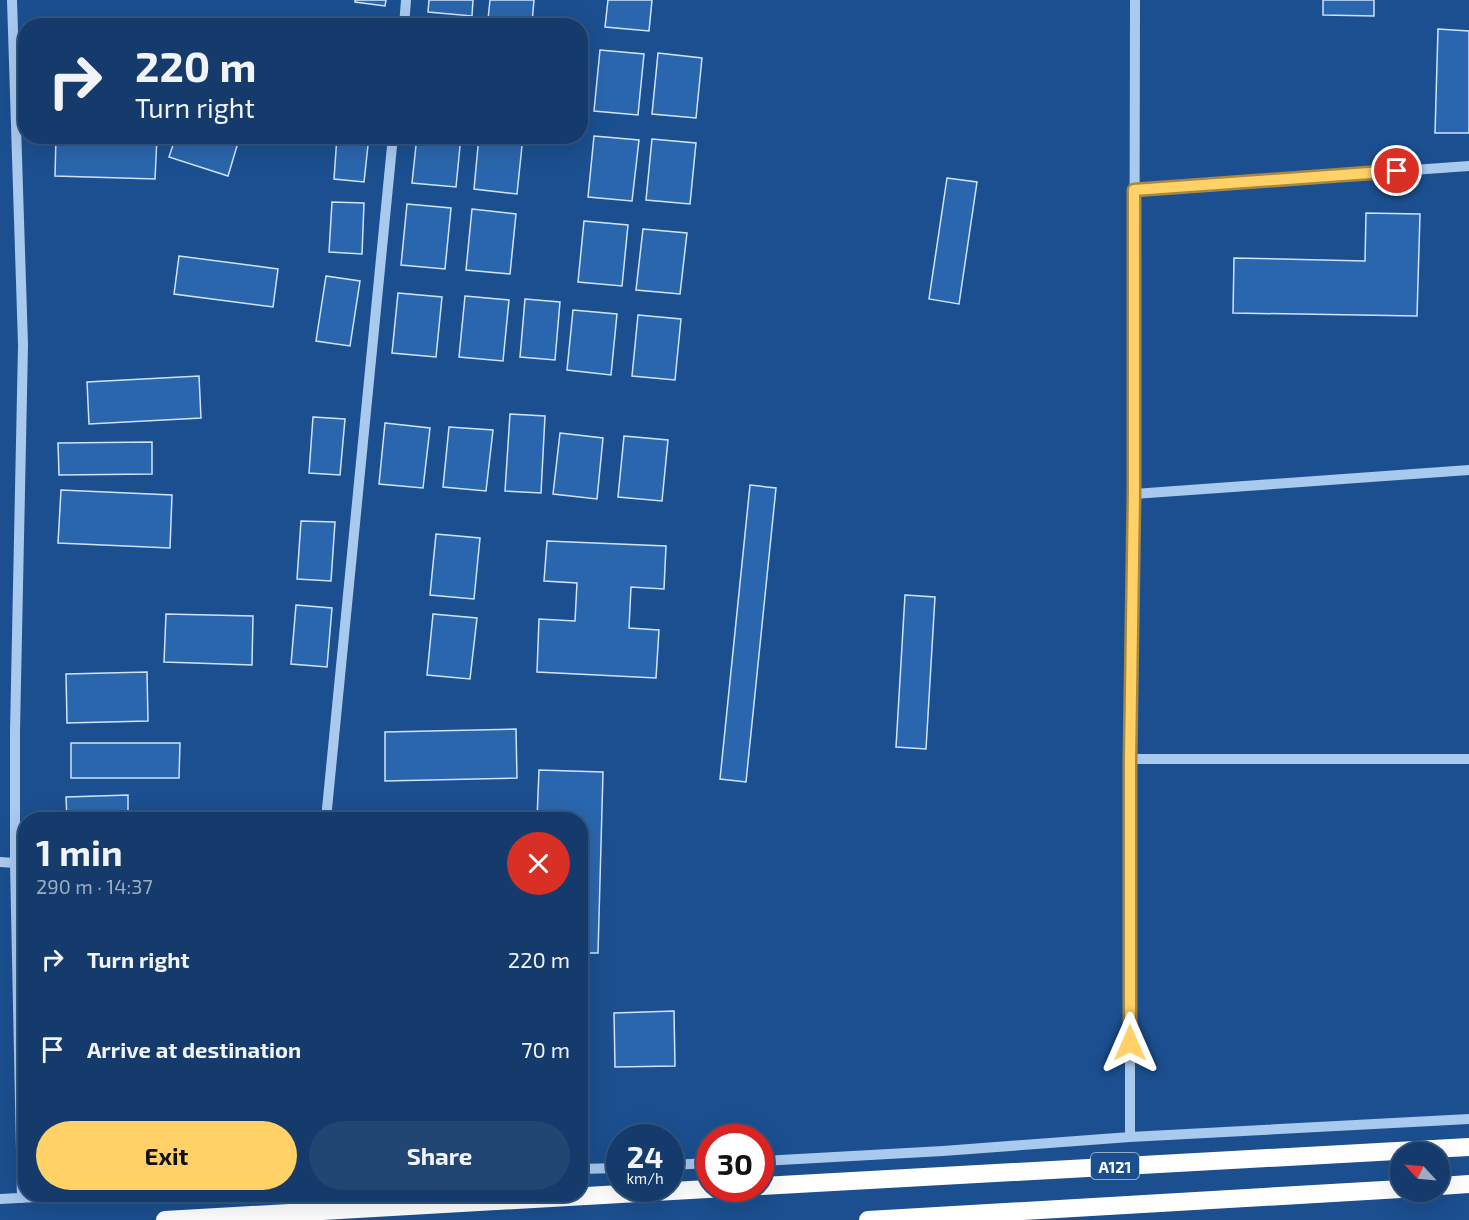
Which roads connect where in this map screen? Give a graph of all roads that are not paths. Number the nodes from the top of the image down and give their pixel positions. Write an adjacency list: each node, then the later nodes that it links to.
1 (12, 0): 14 (street)
2 (406, 0): 4 (street)
3 (1135, 0): 7 (street)
4 (405, 18)
5 (392, 144): 12 (street)
6 (1469, 166): 7 (street)
7 (1134, 190): 9 (street)
8 (1469, 470): 9 (street)
9 (1134, 494): 10 (street)
10 (1130, 759): 11 (street); 17 (street)
11 (1469, 759)
12 (327, 812)
13 (0, 862): 14 (street)
14 (15, 863): 15 (street)
15 (18, 1007)
16 (1469, 1119): 17 (street)
17 (1130, 1137): 19 (street)
18 (1469, 1147): 23 (highway, A121)
19 (774, 1160)
20 (606, 1168): 21 (street)
21 (588, 1169)
22 (1469, 1184): 24 (highway)
23 (774, 1185)
24 (1450, 1185)
25 (1390, 1189): 32 (highway, A121)
26 (696, 1190): 27 (highway)
27 (588, 1196)
28 (18, 1198): 29 (street)
29 (0, 1199)
30 (480, 1202): 31 (highway)
31 (165, 1220)
32 (868, 1220)

